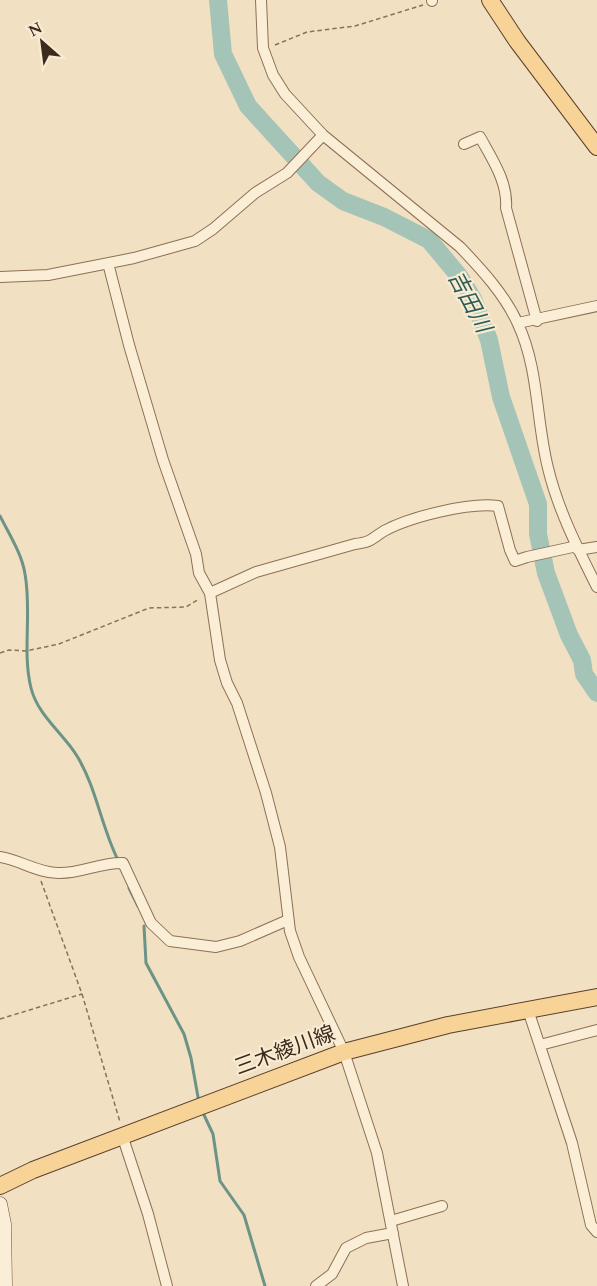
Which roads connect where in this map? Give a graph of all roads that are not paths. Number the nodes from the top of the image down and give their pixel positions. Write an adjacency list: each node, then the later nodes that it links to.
1 (261, 0): 3 (street)
2 (489, 0): 5 (main road)
3 (319, 138): 6 (street); 10 (street)
4 (464, 144): 9 (street)
5 (597, 147)
6 (108, 263): 7 (street); 14 (street)
7 (0, 277)
8 (597, 306): 9 (street)
9 (537, 321): 10 (street)
10 (518, 324): 12 (street)
11 (597, 547): 12 (street)
12 (578, 548): 13 (street); 14 (street)
13 (597, 587)
14 (210, 593): 16 (street)
15 (0, 856): 16 (street)
16 (288, 921): 21 (street)
17 (597, 997): 18 (main road, 三木綾川線)
18 (528, 1010): 20 (street); 21 (main road, 三木綾川線)
19 (597, 1030): 20 (street)
20 (540, 1045): 27 (street)
21 (344, 1052): 22 (main road, 三木綾川線); 26 (street)
22 (123, 1135): 23 (main road, 三木綾川線); 30 (street)
23 (0, 1186)
24 (0, 1204): 29 (street)
25 (442, 1206): 26 (street)
26 (390, 1221): 28 (street)
27 (597, 1232)
28 (393, 1233): 31 (street); 32 (street)
29 (5, 1286)
30 (167, 1286)
31 (316, 1286)
32 (403, 1286)

